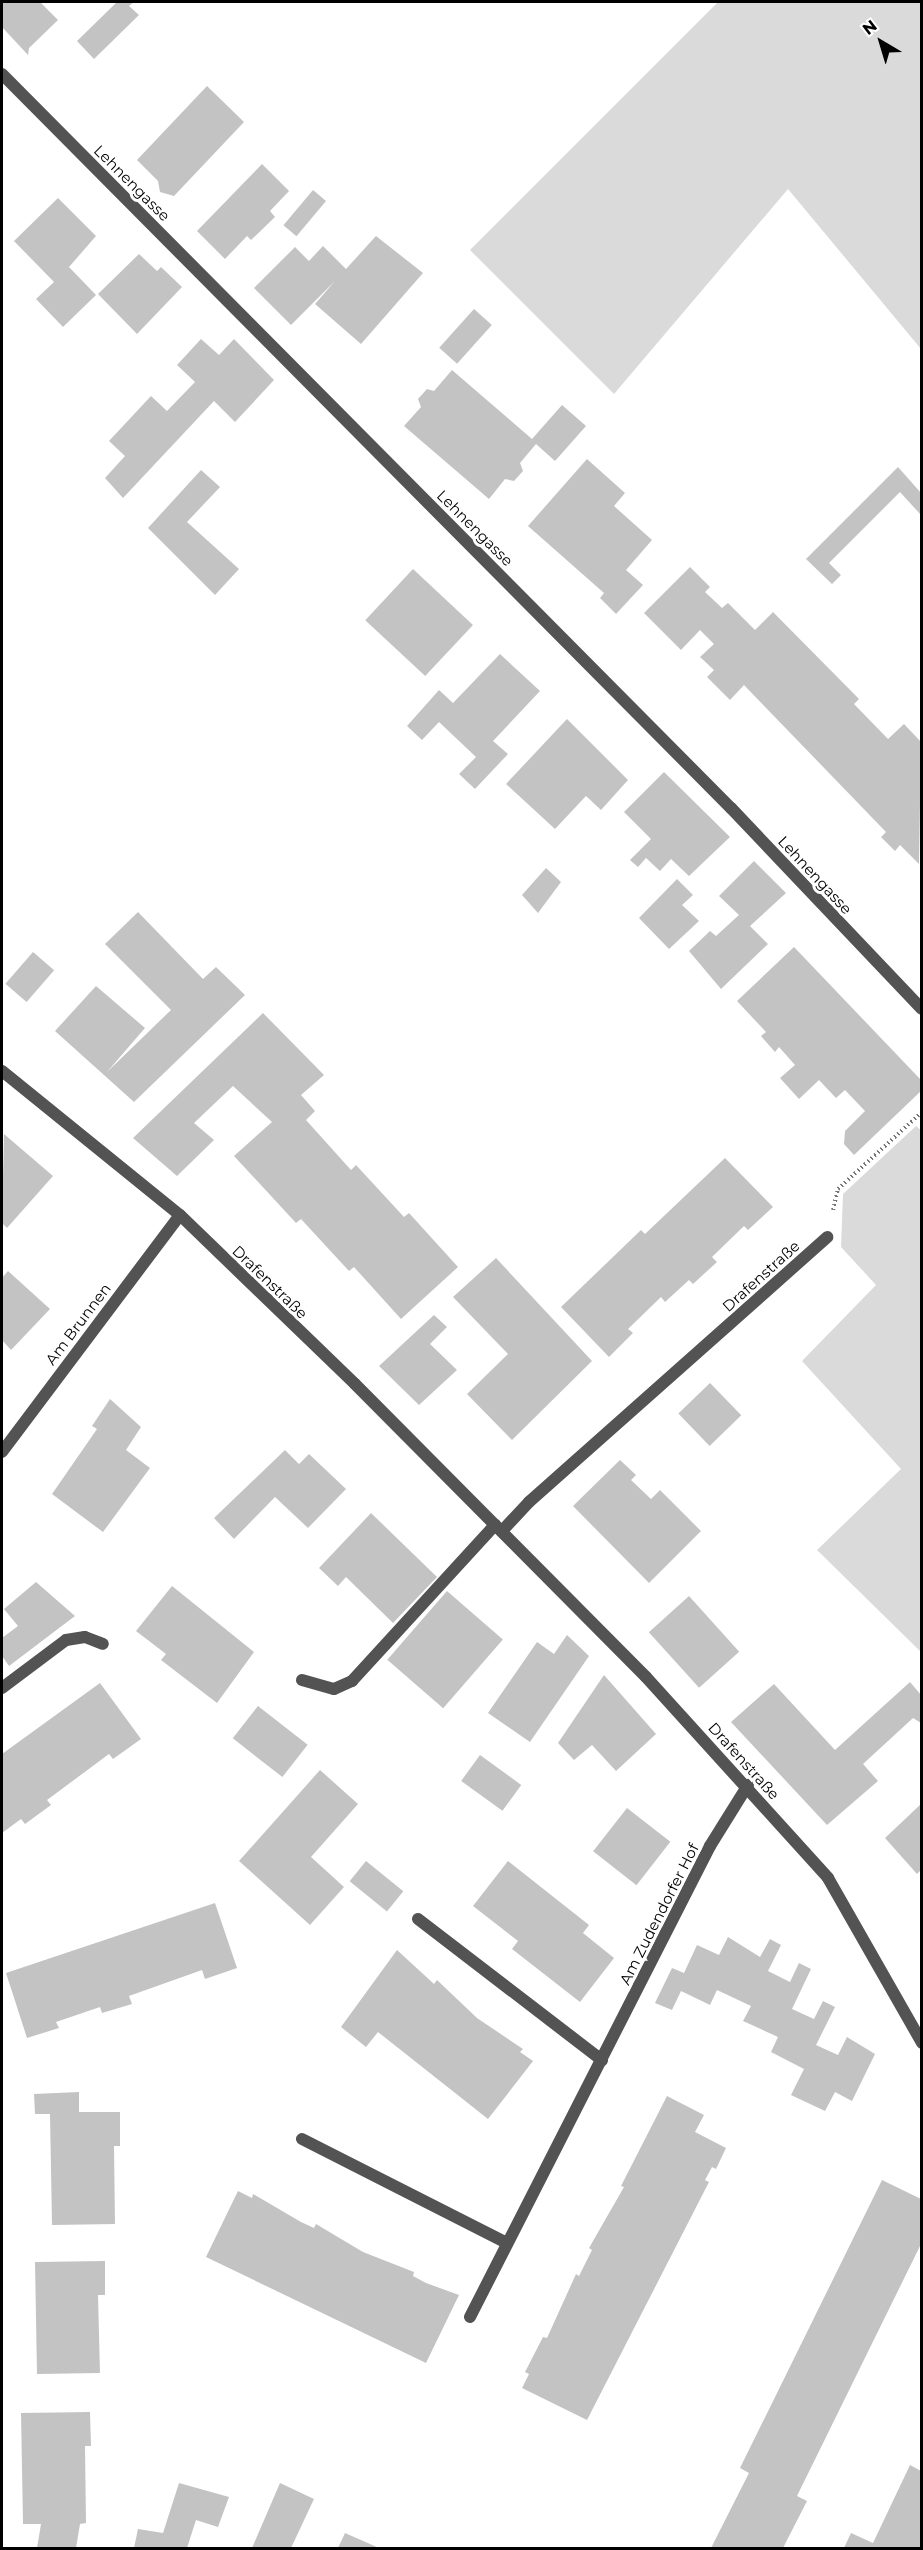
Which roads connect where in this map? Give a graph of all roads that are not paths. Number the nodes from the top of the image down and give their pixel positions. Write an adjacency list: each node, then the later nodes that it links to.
1 (2, 74): 2 (street, Lehnengasse)
2 (921, 1009)
3 (2, 1071): 4 (street, Drafenstraße)
4 (180, 1215): 6 (street, Am Brunnen); 7 (street, Drafenstraße)
5 (826, 1237): 7 (street, Drafenstraße)
6 (2, 1452)
7 (499, 1528): 9 (street); 11 (street, Drafenstraße)
8 (103, 1644): 10 (street)
9 (302, 1680)
10 (2, 1688)
11 (748, 1785): 13 (street, Drafenstraße); 14 (street, Am Zudendorfer Hof)
12 (418, 1918): 14 (street)
13 (921, 2043)
14 (602, 2060): 16 (street, Am Zudendorfer Hof)
15 (302, 2139): 16 (street)
16 (507, 2243): 17 (street, Am Zudendorfer Hof)
17 (470, 2317)

